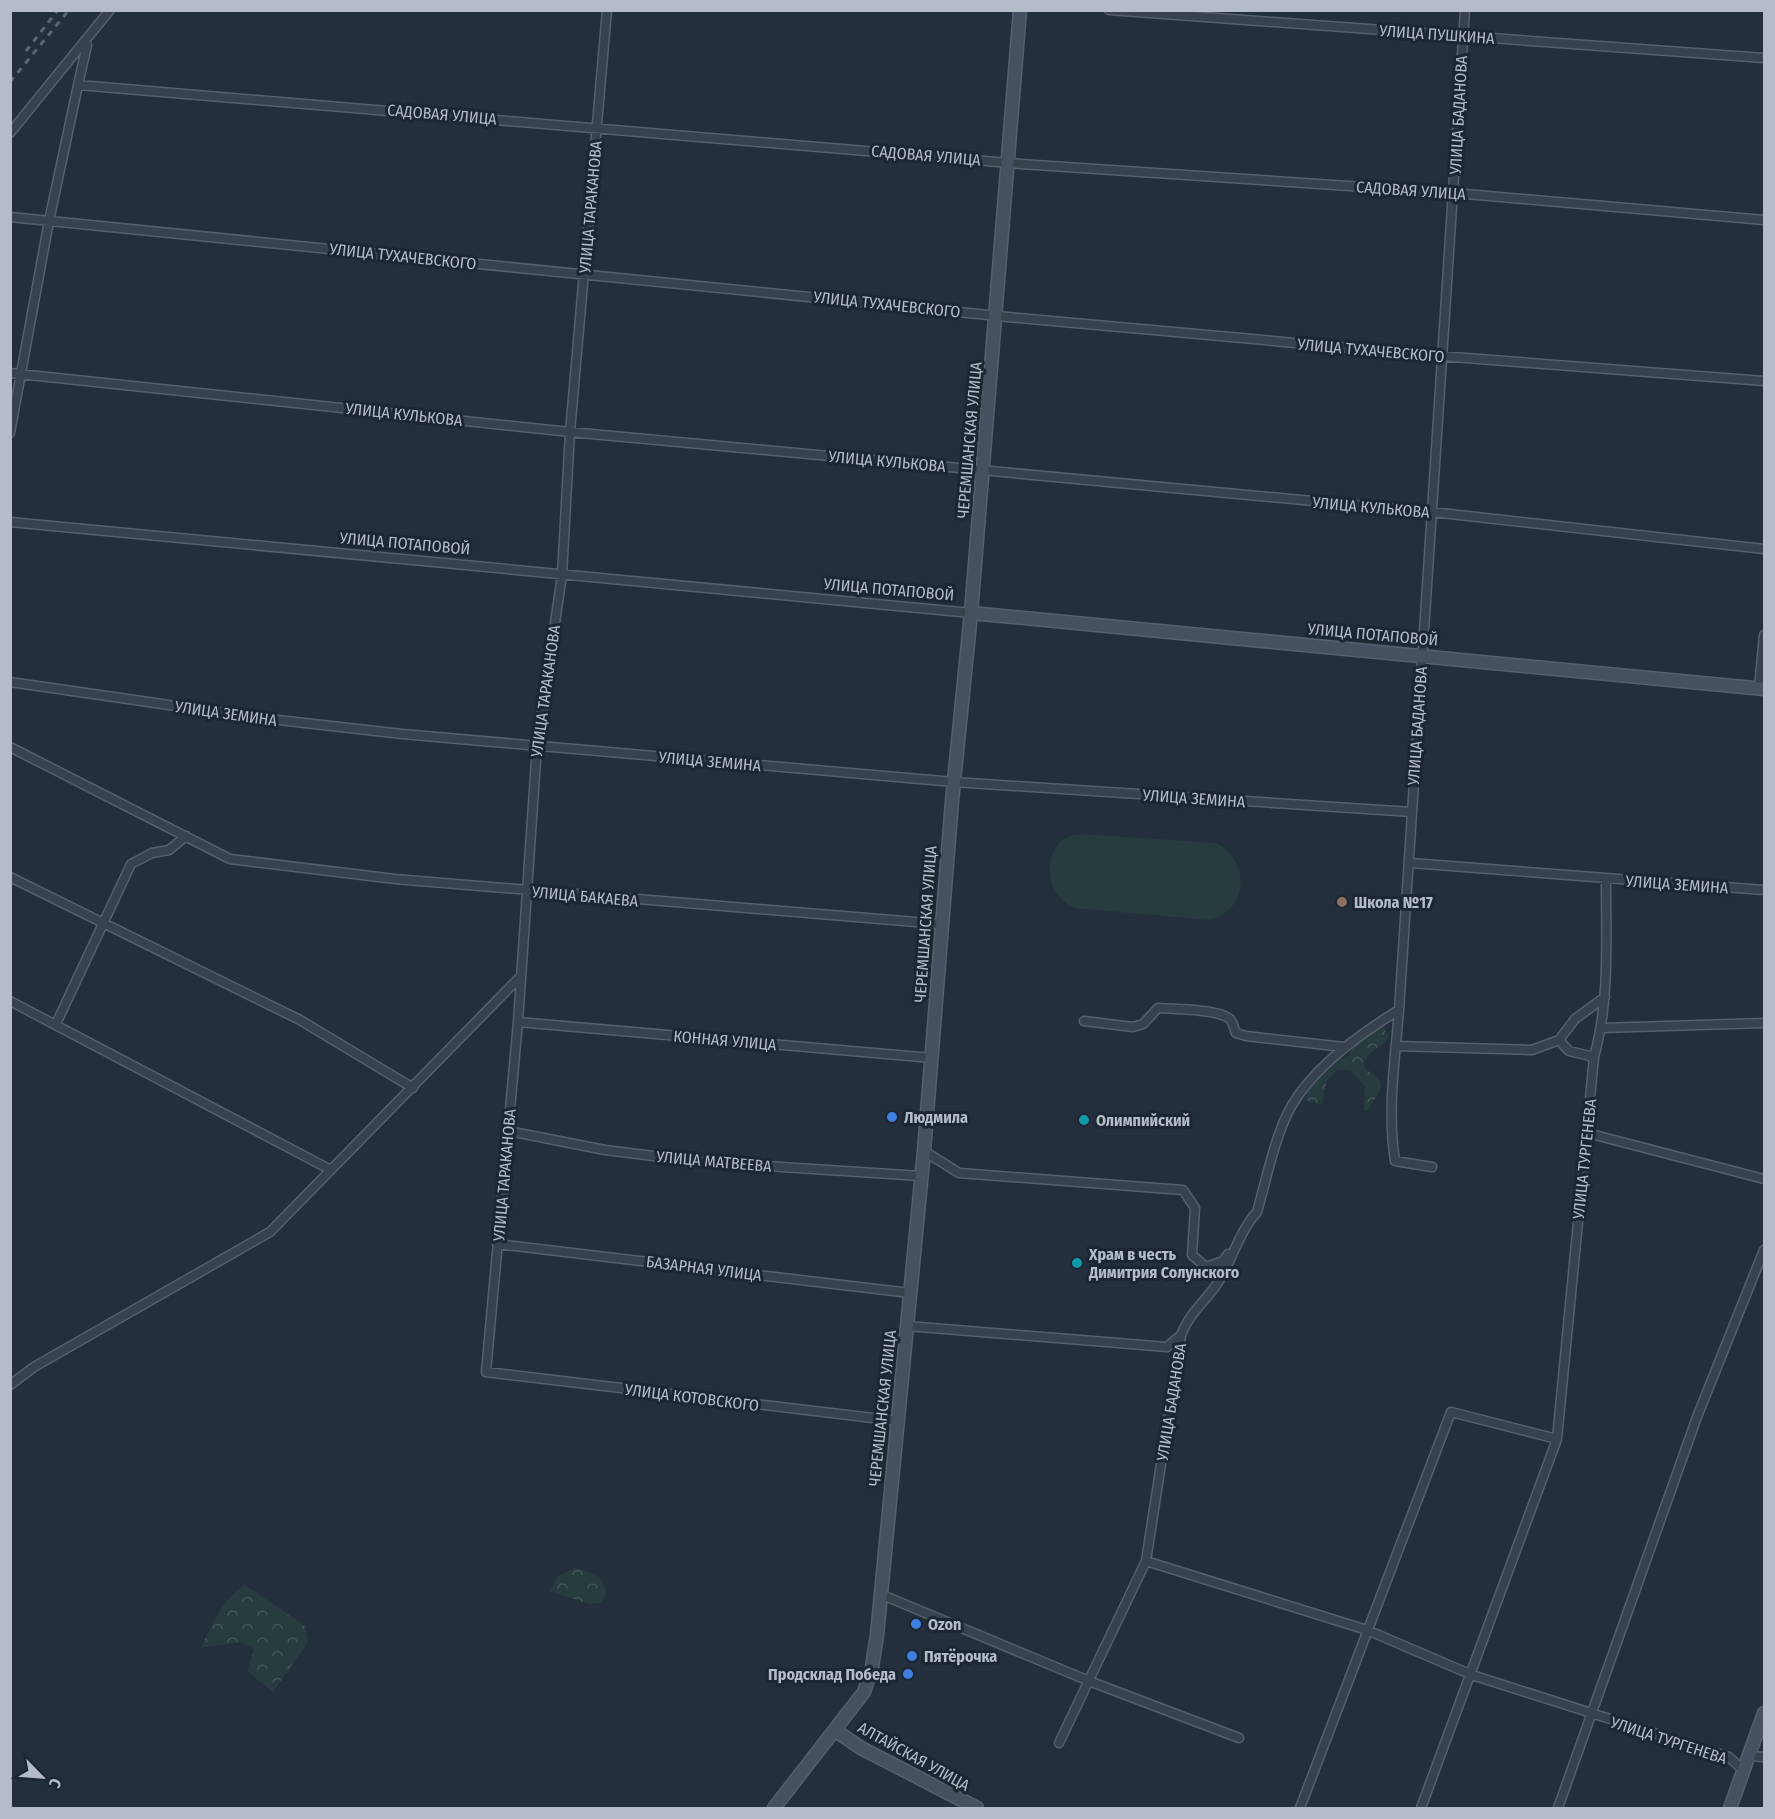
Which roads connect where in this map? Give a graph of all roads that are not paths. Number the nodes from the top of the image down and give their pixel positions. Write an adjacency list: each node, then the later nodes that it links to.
1 (110, 10): 6 (street)
2 (608, 10): 10 (street, УЛИЦА ТАРАКАНОВА)
3 (1020, 10): 12 (main road, ЧЕРЕМШАНСКАЯ УЛИЦА)
4 (1108, 10): 7 (street, УЛИЦА ПУШКИНА)
5 (1465, 10): 7 (street, УЛИЦА БАДАНОВА)
6 (91, 35): 9 (street); 11 (street)
7 (1463, 36): 8 (street, УЛИЦА ПУШКИНА); 13 (street, УЛИЦА БАДАНОВА)
8 (1764, 58)
9 (78, 85): 10 (street, САДОВАЯ УЛИЦА); 16 (street)
10 (596, 127): 12 (street, САДОВАЯ УЛИЦА); 17 (street, УЛИЦА ТАРАКАНОВА)
11 (10, 133)
12 (1009, 163): 13 (street, САДОВАЯ УЛИЦА); 18 (main road, ЧЕРЕМШАНСКАЯ УЛИЦА)
13 (1454, 193): 15 (street, САДОВАЯ УЛИЦА); 19 (street, УЛИЦА БАДАНОВА)
14 (10, 217): 16 (street, УЛИЦА ТУХАЧЕВСКОГО)
15 (1764, 220)
16 (49, 221): 17 (street, УЛИЦА ТУХАЧЕВСКОГО); 20 (street)
17 (584, 273): 18 (street, УЛИЦА ТУХАЧЕВСКОГО); 22 (street, УЛИЦА ТАРАКАНОВА)
18 (996, 315): 19 (street, УЛИЦА ТУХАЧЕВСКОГО); 24 (main road, ЧЕРЕМШАНСКАЯ УЛИЦА)
19 (1440, 356): 21 (street, УЛИЦА ТУХАЧЕВСКОГО); 25 (street, УЛИЦА БАДАНОВА)
20 (15, 373): 22 (street, УЛИЦА КУЛЬКОВА); 23 (street)
21 (1764, 381)
22 (570, 432): 24 (street, УЛИЦА КУЛЬКОВА); 28 (street, УЛИЦА ТАРАКАНОВА)
23 (10, 433)
24 (983, 470): 25 (street, УЛИЦА КУЛЬКОВА); 29 (main road, ЧЕРЕМШАНСКАЯ УЛИЦА)
25 (1432, 512): 27 (street, УЛИЦА КУЛЬКОВА); 31 (street, УЛИЦА БАДАНОВА)
26 (10, 522): 28 (street, УЛИЦА ПОТАПОВОЙ)
27 (1764, 549)
28 (562, 575): 29 (street, УЛИЦА ПОТАПОВОЙ); 34 (street, УЛИЦА ТАРАКАНОВА)
29 (971, 613): 31 (main road, УЛИЦА ПОТАПОВОЙ); 36 (main road, ЧЕРЕМШАНСКАЯ УЛИЦА)
30 (1764, 635): 33 (street)
31 (1422, 655): 33 (main road, УЛИЦА ПОТАПОВОЙ); 37 (street, УЛИЦА БАДАНОВА)
32 (10, 682): 34 (street, УЛИЦА ЗЕМИНА)
33 (1762, 688)
34 (537, 746): 36 (street, УЛИЦА ЗЕМИНА); 43 (street, УЛИЦА ТАРАКАНОВА)
35 (10, 747): 38 (street, УЛИЦА БАКАЕВА)
36 (954, 782): 37 (street, УЛИЦА ЗЕМИНА); 45 (main road, ЧЕРЕМШАНСКАЯ УЛИЦА)
37 (1412, 812): 39 (street, УЛИЦА БАДАНОВА)
38 (186, 837): 43 (street, УЛИЦА БАКАЕВА); 44 (street)
39 (1411, 862): 41 (street, УЛИЦА ЗЕМИНА); 49 (street, УЛИЦА БАДАНОВА)
40 (10, 877): 44 (street)
41 (1606, 879): 42 (street, УЛИЦА ЗЕМИНА); 47 (street, УЛИЦА ТУРГЕНЕВА)
42 (1764, 890)
43 (526, 891): 45 (street, УЛИЦА БАКАЕВА); 46 (street, УЛИЦА ТАРАКАНОВА)
44 (103, 922): 53 (street); 60 (street)
45 (940, 924): 59 (main road, ЧЕРЕМШАНСКАЯ УЛИЦА)
46 (520, 977): 50 (street, УЛИЦА ТАРАКАНОВА); 60 (street)
47 (1605, 998): 54 (street, УЛИЦА ТУРГЕНЕВА); 55 (street)
48 (10, 1001): 53 (street)
49 (1399, 1010): 56 (street, УЛИЦА БАДАНОВА); 57 (street, УЛИЦА БАДАНОВА)
50 (518, 1022): 59 (street, КОННАЯ УЛИЦА); 61 (street, УЛИЦА ТАРАКАНОВА)
51 (1084, 1022): 57 (street)
52 (1764, 1023): 54 (street)
53 (56, 1024): 65 (street)
54 (1602, 1028): 58 (street, УЛИЦА ТУРГЕНЕВА)
55 (1559, 1040): 56 (street); 58 (street)
56 (1396, 1046): 64 (street, УЛИЦА БАДАНОВА)
57 (1344, 1047): 69 (street, УЛИЦА БАДАНОВА)
58 (1593, 1057): 62 (street, УЛИЦА ТУРГЕНЕВА)
59 (932, 1058): 63 (main road, ЧЕРЕМШАНСКАЯ УЛИЦА)
60 (413, 1088): 65 (street)
61 (508, 1131): 66 (street, УЛИЦА МАТВЕЕВА); 68 (street, УЛИЦА ТАРАКАНОВА)
62 (1587, 1132): 67 (street); 78 (street, УЛИЦА ТУРГЕНЕВА)
63 (924, 1151): 66 (main road, ЧЕРЕМШАНСКАЯ УЛИЦА); 69 (street)
64 (1432, 1167)
65 (331, 1170): 76 (street)
66 (921, 1176): 72 (main road, ЧЕРЕМШАНСКАЯ УЛИЦА)
67 (1764, 1179)
68 (497, 1244): 72 (street, БАЗАРНАЯ УЛИЦА); 75 (street, УЛИЦА ТАРАКАНОВА)
69 (1234, 1247): 74 (street, УЛИЦА БАДАНОВА)
70 (1764, 1250): 71 (street, УЛИЦА ТУРГЕНЕВА)
71 (1762, 1270): 85 (street, УЛИЦА ТУРГЕНЕВА)
72 (910, 1293): 73 (main road, ЧЕРЕМШАНСКАЯ УЛИЦА)
73 (907, 1326): 74 (street); 77 (main road, ЧЕРЕМШАНСКАЯ УЛИЦА)
74 (1181, 1335): 79 (street, УЛИЦА БАДАНОВА)
75 (486, 1372): 77 (street, УЛИЦА КОТОВСКОГО)
76 (10, 1385)
77 (898, 1421): 80 (main road, ЧЕРЕМШАНСКАЯ УЛИЦА)
78 (1557, 1440): 81 (street); 82 (street, УЛИЦА ТУРГЕНЕВА)
79 (1146, 1561): 81 (street, УЛИЦА ТУРГЕНЕВА); 83 (street, УЛИЦА БАДАНОВА)
80 (880, 1594): 83 (street); 86 (main road, ЧЕРЕМШАНСКАЯ УЛИЦА)
81 (1367, 1630): 82 (street, УЛИЦА ТУРГЕНЕВА); 94 (street)
82 (1472, 1675): 85 (street, УЛИЦА ТУРГЕНЕВА); 95 (street, УЛИЦА ТУРГЕНЕВА)
83 (1089, 1681): 87 (street); 88 (street, УЛИЦА БАДАНОВА)
84 (1764, 1713): 89 (main road)
85 (1591, 1714): 91 (street, УЛИЦА ТУРГЕНЕВА); 96 (street, УЛИЦА ТУРГЕНЕВА)
86 (836, 1731): 92 (main road, ЧЕРЕМШАНСКАЯ УЛИЦА); 93 (main road, АЛТАЙСКАЯ УЛИЦА)
87 (1239, 1738)
88 (1059, 1743)
89 (1749, 1756): 90 (street); 91 (main road)
90 (1764, 1757)
91 (1744, 1770): 97 (main road)
92 (774, 1809)
93 (976, 1809)
94 (1300, 1809)
95 (1421, 1809)
96 (1558, 1809)
97 (1730, 1809)

